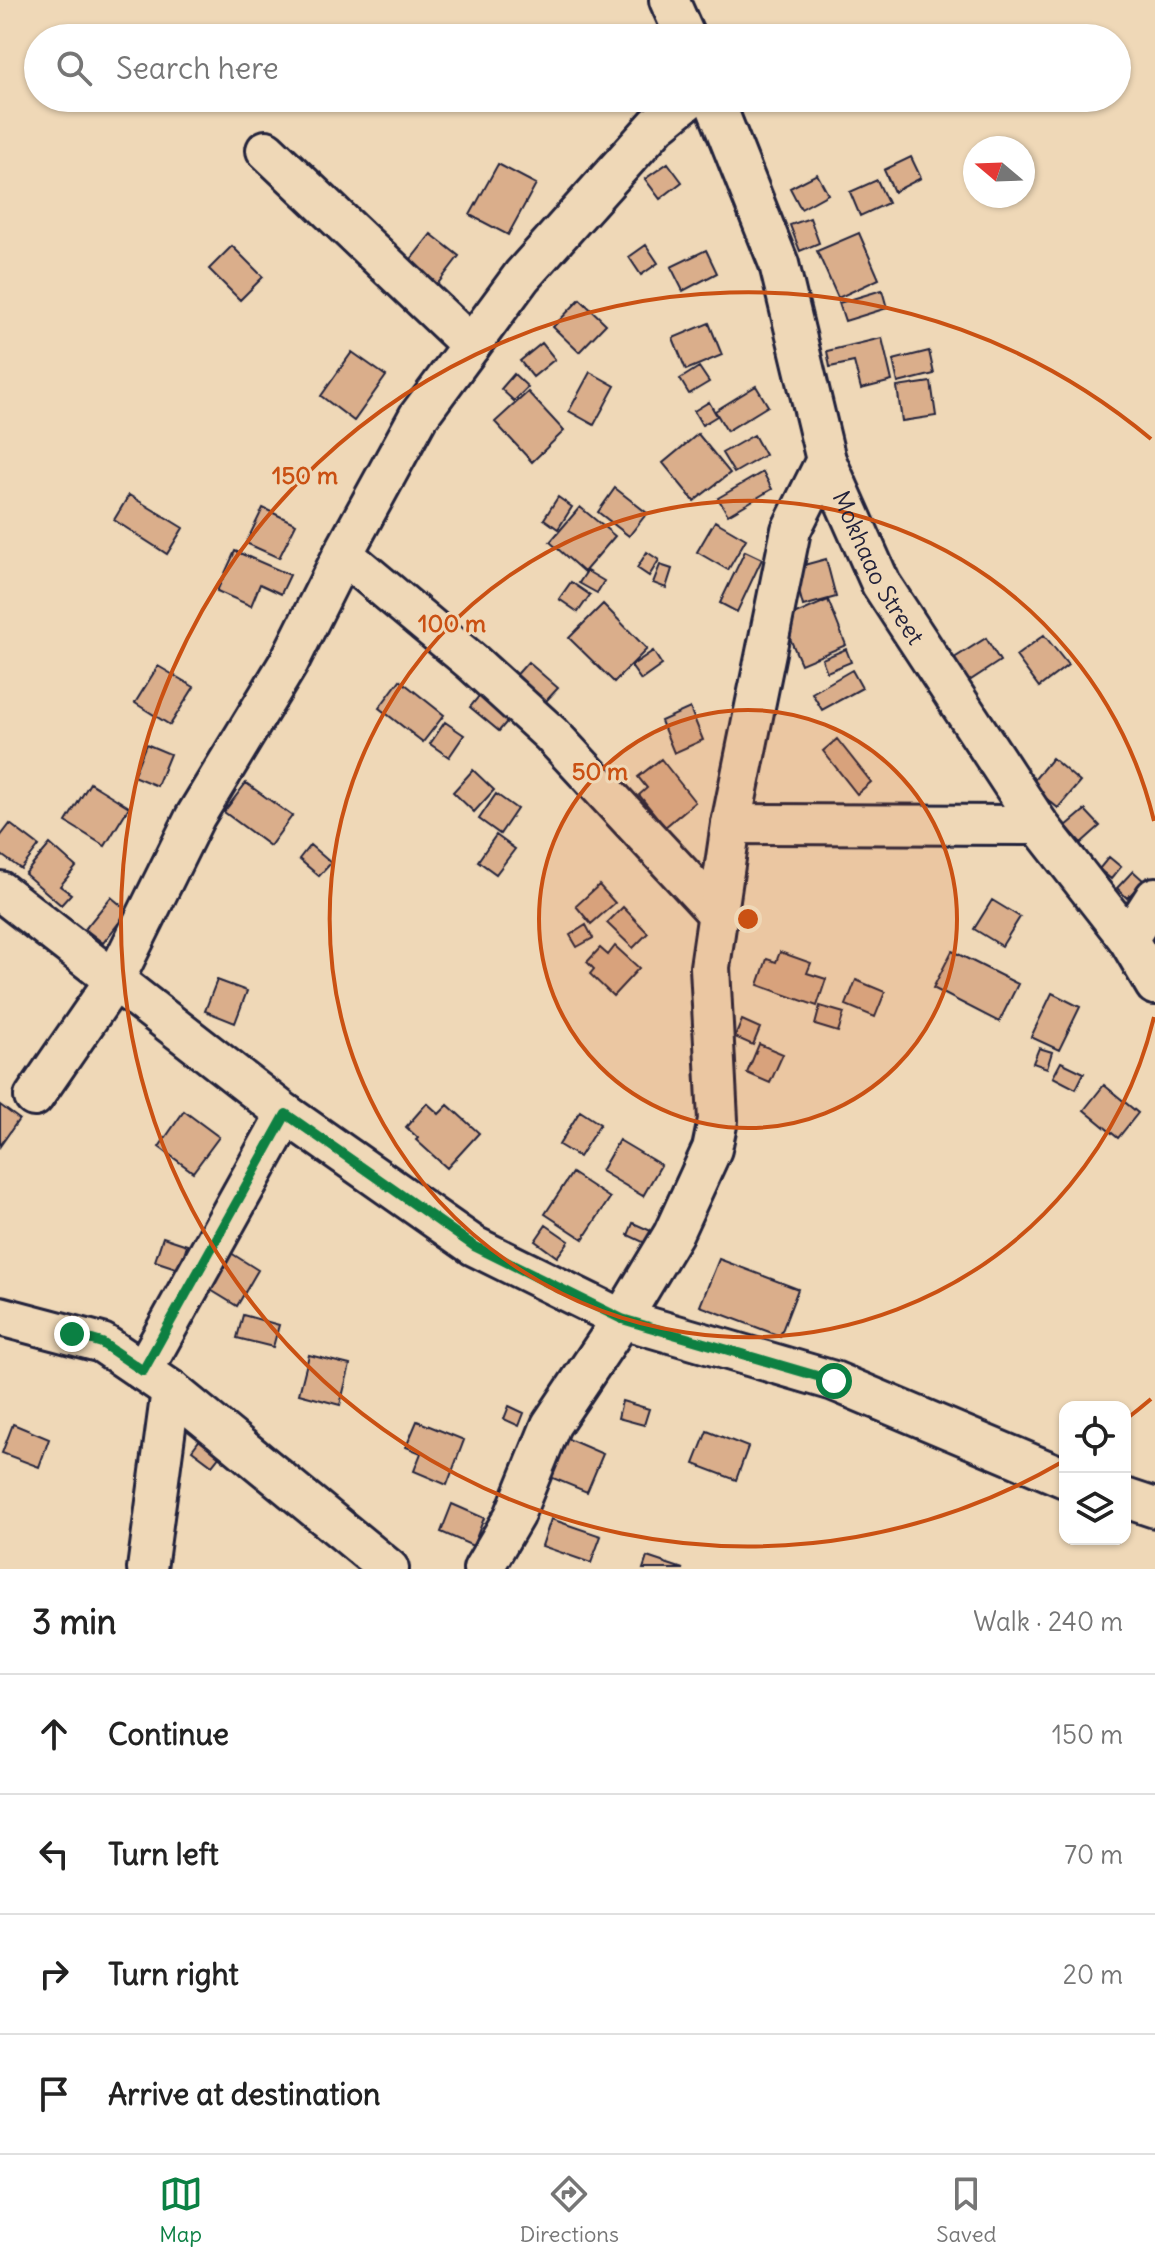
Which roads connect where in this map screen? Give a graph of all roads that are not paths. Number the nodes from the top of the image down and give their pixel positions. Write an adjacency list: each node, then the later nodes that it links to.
1 (669, 0): 2 (street)
2 (680, 24)
3 (673, 112): 6 (street)
4 (719, 112): 7 (street, Mokhaao Street)
5 (266, 150): 6 (street)
6 (471, 345): 8 (street)
7 (826, 460): 9 (street); 10 (street, Mokhaao Street)
8 (343, 554): 13 (street); 15 (street)
9 (731, 824): 10 (street); 13 (street)
10 (1039, 825): 14 (street, Mokhaao Street)
11 (0, 891): 15 (street)
12 (1155, 897): 14 (street)
13 (718, 914): 20 (street)
14 (1128, 939): 16 (street, Mokhaao Street)
15 (114, 981): 17 (street); 18 (street)
16 (1155, 985)
17 (34, 1097)
18 (286, 1114): 20 (street); 21 (street)
19 (0, 1316): 21 (street)
20 (622, 1319): 22 (street); 27 (street)
21 (157, 1380): 25 (street); 26 (street)
22 (1059, 1475)
23 (1131, 1500): 24 (street)
24 (1155, 1508)
25 (147, 1569)
26 (389, 1569)
27 (483, 1569)

